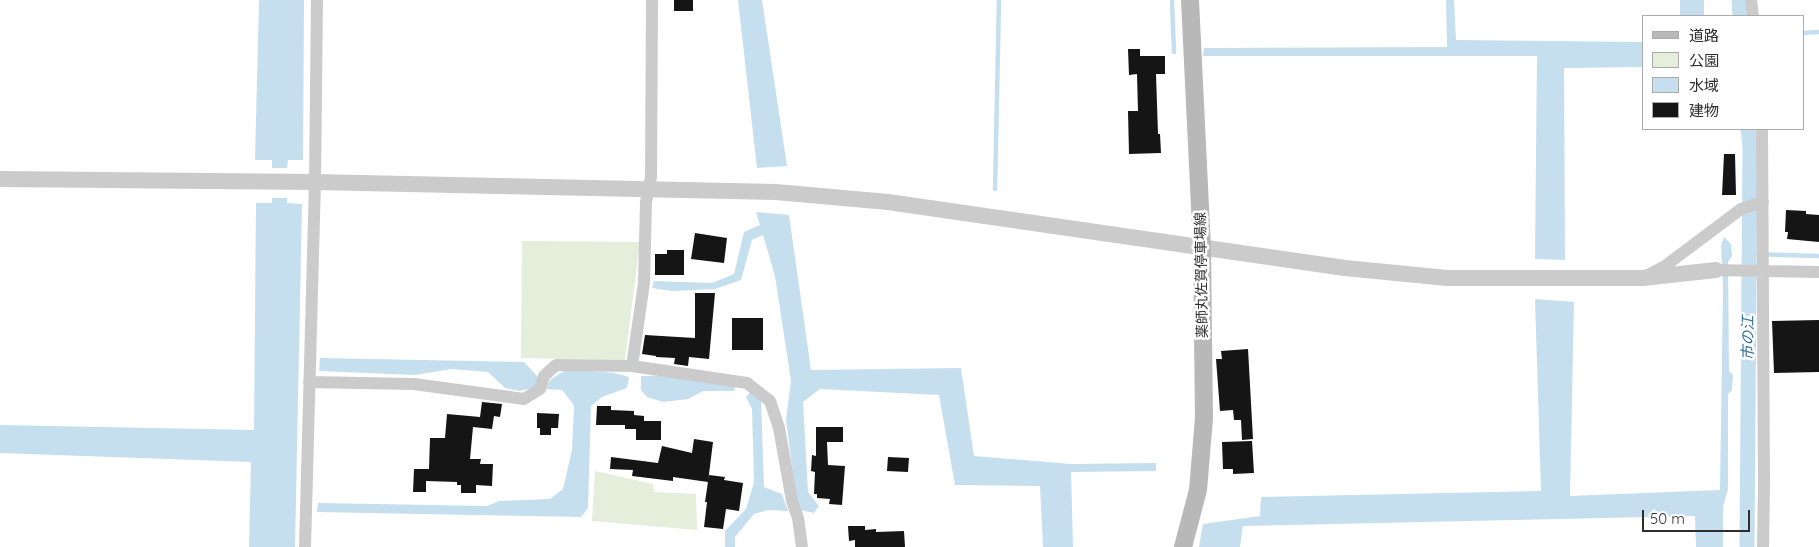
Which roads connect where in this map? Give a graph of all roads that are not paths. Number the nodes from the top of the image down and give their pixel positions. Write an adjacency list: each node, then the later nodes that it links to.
1 (317, 0): 8 (street)
2 (652, 0): 9 (street)
3 (1190, 0): 11 (main road, 薬師丸佐賀停車場線)
4 (1751, 0): 5 (street)
5 (1753, 15)
6 (1762, 130): 10 (street)
7 (0, 178): 8 (street)
8 (315, 182): 9 (street); 17 (street)
9 (649, 189): 11 (street); 16 (street)
10 (1763, 202): 12 (street); 15 (street)
11 (1202, 248): 15 (street); 20 (main road, 薬師丸佐賀停車場線)
12 (1764, 266): 13 (street); 14 (street); 21 (street)
13 (1728, 270): 15 (street)
14 (1819, 272)
15 (1643, 278)
16 (632, 366): 17 (street); 19 (street)
17 (309, 382): 18 (street)
18 (305, 547)
19 (802, 547)
20 (1183, 547)
21 (1763, 547)

